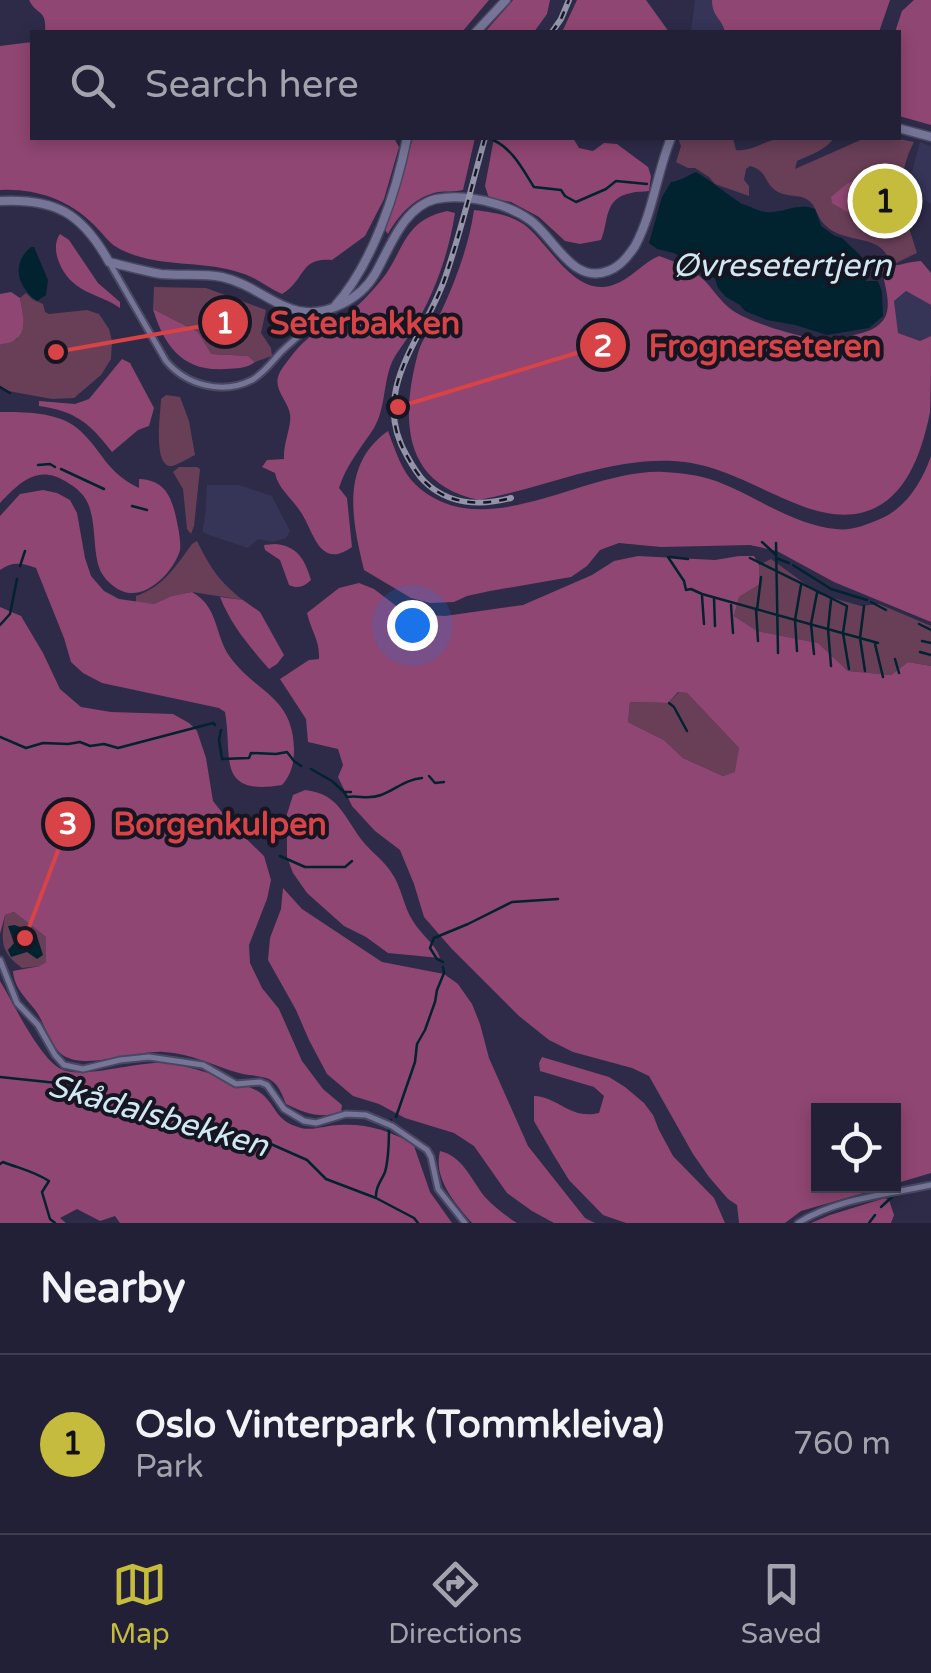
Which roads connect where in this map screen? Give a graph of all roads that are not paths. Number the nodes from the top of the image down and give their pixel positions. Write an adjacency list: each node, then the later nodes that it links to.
1 (506, 0): 2 (main road)
2 (478, 30)
3 (901, 129): 4 (main road)
4 (931, 137)
5 (406, 140): 9 (main road)
6 (669, 140): 9 (main road)
7 (0, 202): 8 (main road)
8 (109, 262): 9 (main road); 9 (street)
9 (333, 308)
10 (0, 960): 12 (street)
11 (931, 1185): 13 (street)
12 (466, 1223)
13 (798, 1223)

